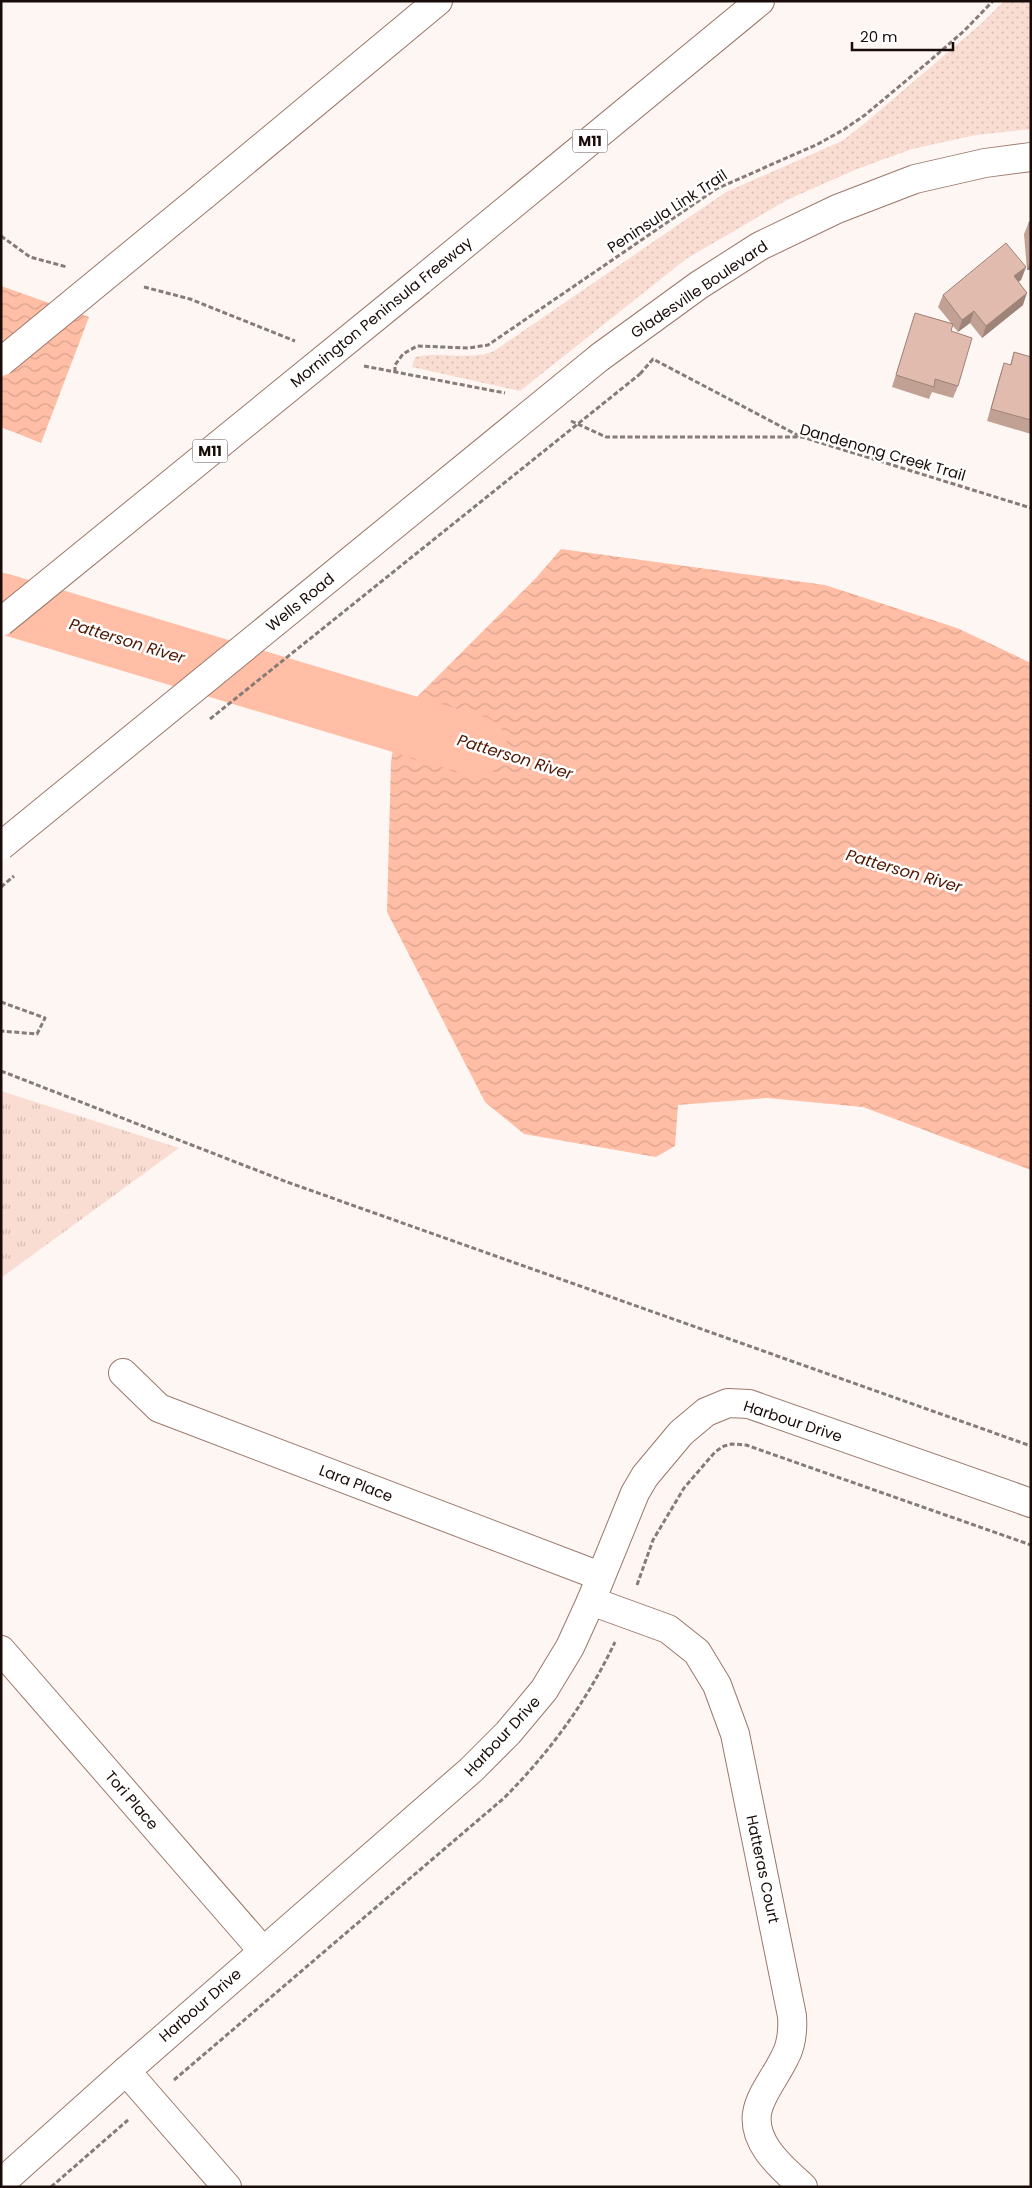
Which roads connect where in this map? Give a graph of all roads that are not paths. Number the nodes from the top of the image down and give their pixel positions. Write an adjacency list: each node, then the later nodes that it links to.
1 (438, 1): 5 (main road, bridge)
2 (760, 1): 6 (main road, Mornington Peninsula Freeway / M11, bridge)
3 (1031, 157): 4 (main road, Gladesville Boulevard)
4 (600, 357): 7 (main road, Wells Road, bridge)
5 (1, 362)
6 (1, 622)
7 (1, 846)
8 (123, 1373): 10 (main road, Lara Place)
9 (1031, 1502): 10 (main road, Harbour Drive)
10 (600, 1576): 11 (main road, Harbour Drive)
11 (591, 1602): 13 (main road, Harbour Drive); 17 (main road, Hatteras Court)
12 (1, 1650): 13 (main road, Tori Place)
13 (263, 1951): 14 (main road, Harbour Drive)
14 (126, 2070): 15 (main road, Harbour Drive); 16 (main road)
15 (1, 2183)
16 (227, 2187)
17 (804, 2187)

